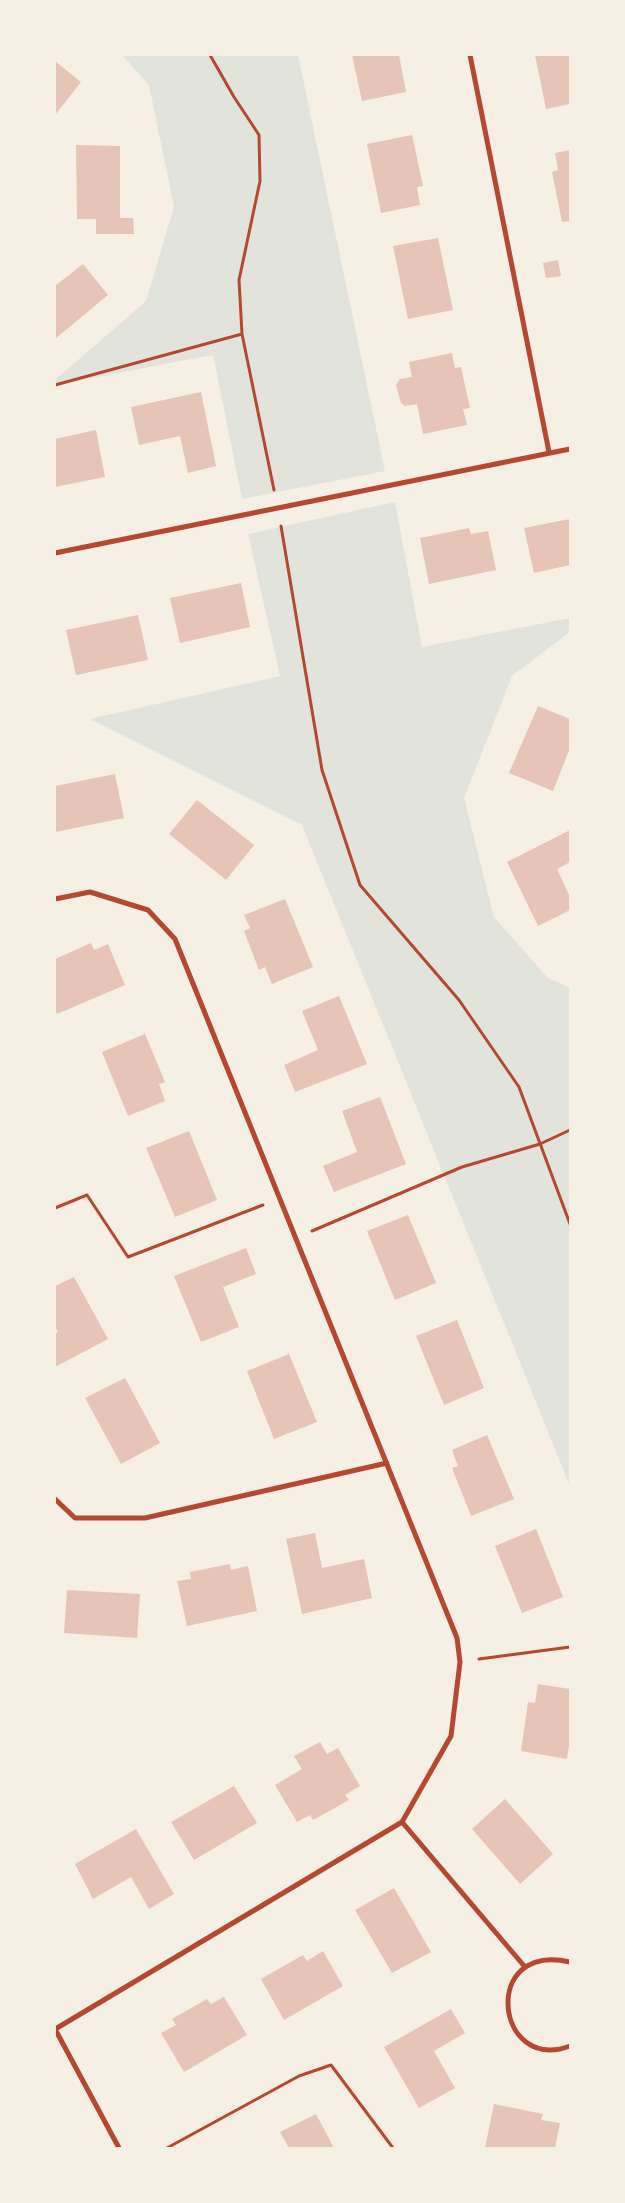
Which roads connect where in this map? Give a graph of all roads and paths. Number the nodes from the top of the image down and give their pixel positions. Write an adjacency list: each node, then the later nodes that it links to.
1 (210, 55): 3 (path)
2 (470, 55): 6 (street)
3 (242, 334): 4 (path); 7 (path)
4 (55, 385)
5 (570, 449): 6 (street)
6 (549, 452): 7 (street)
7 (278, 508): 8 (street); 11 (path)
8 (55, 553)
9 (55, 899): 12 (street)
10 (570, 1130): 11 (path)
11 (540, 1144): 14 (path); 15 (path)
12 (280, 1198): 13 (path); 15 (street)
13 (55, 1208)
14 (570, 1224)
15 (296, 1238): 16 (street)
16 (387, 1463): 17 (street); 19 (street)
17 (55, 1499)
18 (570, 1647): 19 (path)
19 (460, 1662): 20 (street)
20 (402, 1822): 22 (street); 23 (street)
21 (570, 1962): 22 (street)
22 (525, 1967): 24 (street)
23 (56, 2029): 25 (street)
24 (570, 2046)
25 (119, 2148)
26 (167, 2148): 27 (path)
27 (393, 2148)

